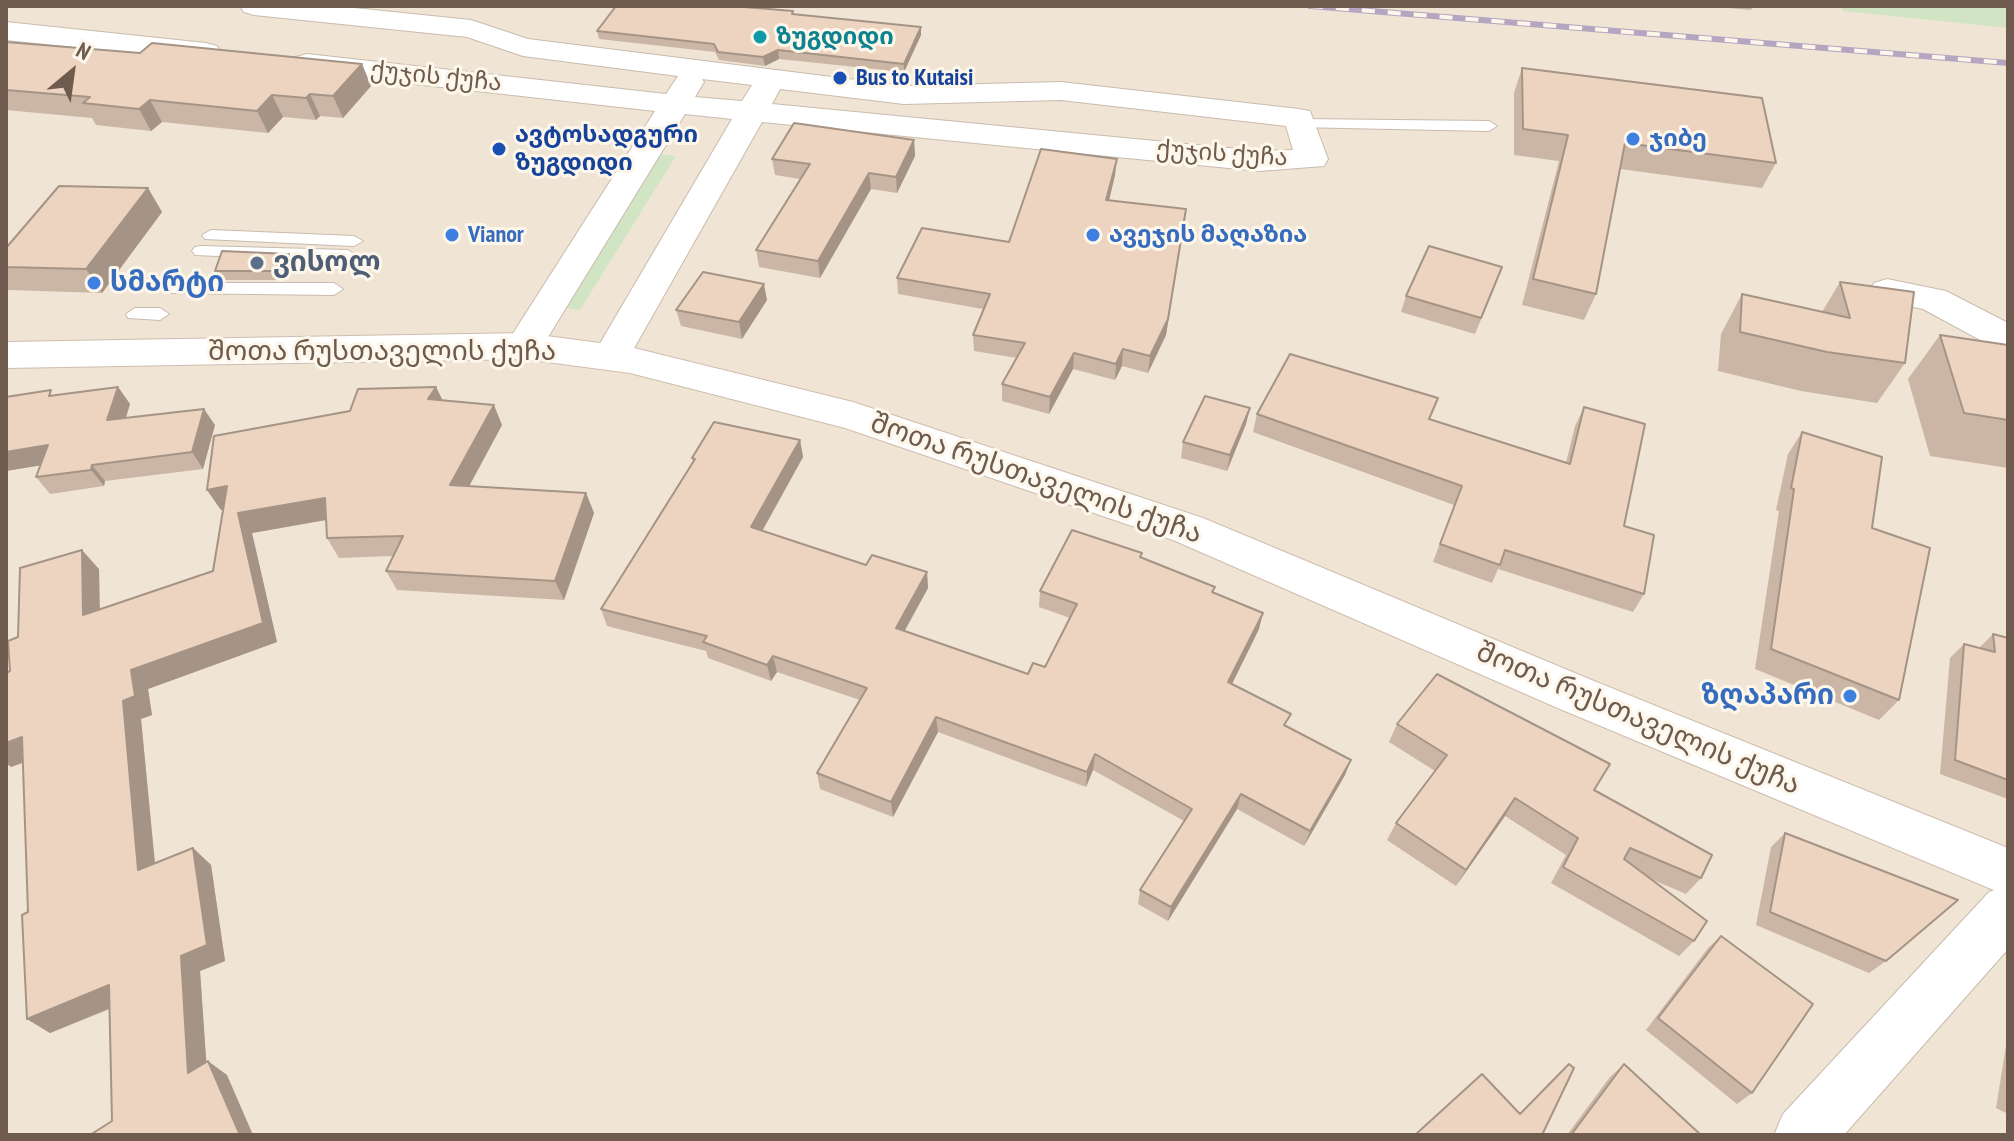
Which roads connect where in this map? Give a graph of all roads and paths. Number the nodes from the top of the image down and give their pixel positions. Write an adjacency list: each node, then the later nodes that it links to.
1 (254, 6): 5 (street, ქუჯის ქუჩა)
2 (6, 31): 3 (street)
3 (241, 56)
4 (272, 60): 7 (street, ქუჯის ქუჩა)
5 (697, 70): 6 (street, ქუჯის ქუჩა); 7 (street)
6 (771, 78): 8 (street); 9 (street, ქუჯის ქუჩა)
7 (676, 104): 8 (street, ქუჯის ქუჩა); 19 (street)
8 (752, 111): 9 (street, ქუჯის ქუჩა); 21 (street)
9 (1301, 124): 10 (lane)
10 (1489, 126)
11 (211, 235): 12 (lane)
12 (201, 251)
13 (181, 282): 14 (lane)
14 (337, 282)
15 (1887, 291): 18 (street)
16 (135, 314): 17 (lane)
17 (160, 314)
18 (2008, 339)
19 (524, 346): 20 (street, შოთა რუსთაველის ქუჩა); 21 (street, შოთა რუსთაველის ქუჩა)
20 (6, 355)
21 (611, 357): 22 (street, შოთა რუსთაველის ქუჩა)
22 (2008, 872)
23 (2008, 910): 24 (street)
24 (1804, 1135)

